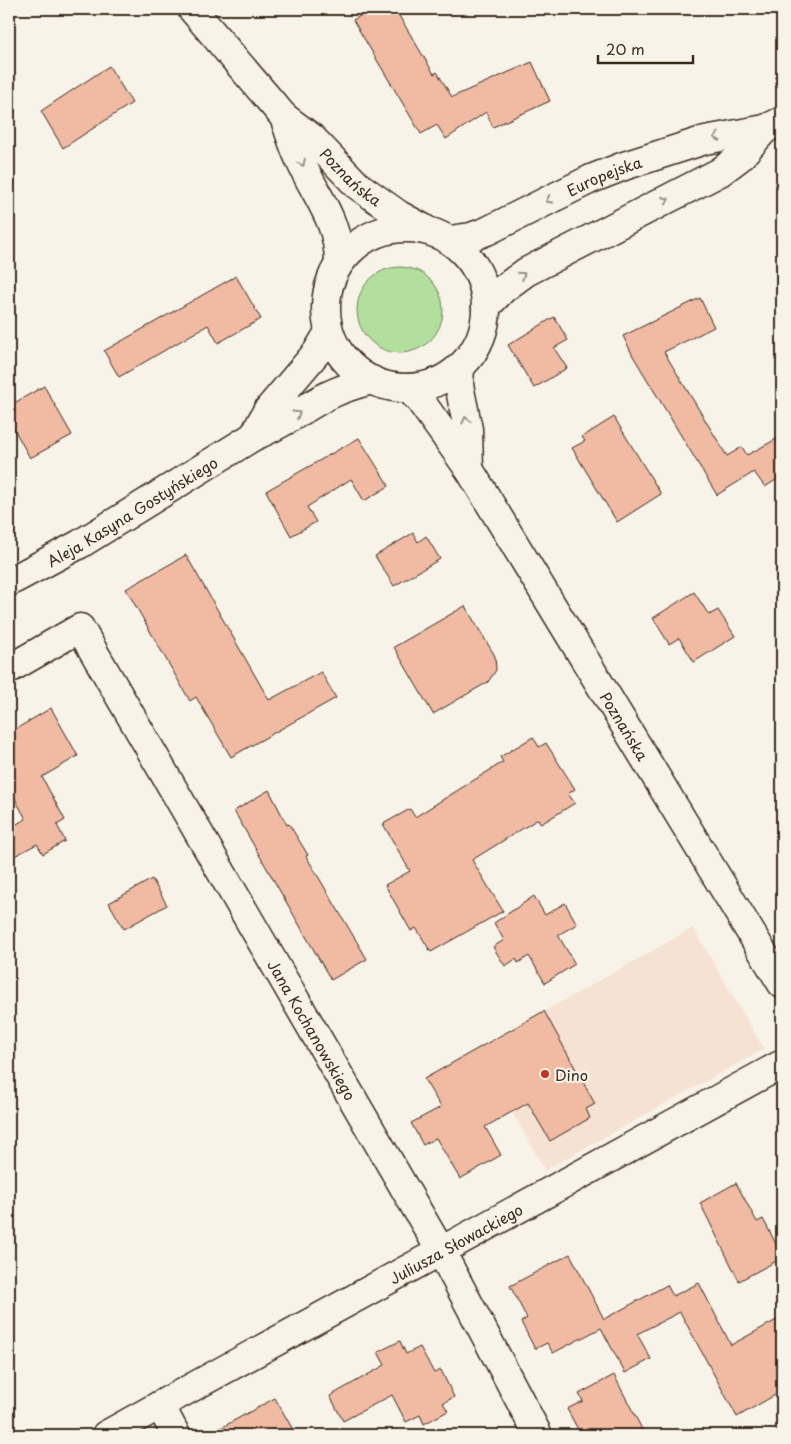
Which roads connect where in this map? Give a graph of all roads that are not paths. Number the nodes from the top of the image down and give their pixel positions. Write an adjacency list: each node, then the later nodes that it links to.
1 (192, 9): 2 (street, Poznańska)
2 (284, 118): 4 (street, Poznańska); 5 (street, Poznańska, one-way to 5)
3 (774, 125): 4 (street, Europejska, one-way to 4); 6 (street, Europejska, one-way to 3)
4 (437, 235): 5 (street); 6 (street)
5 (339, 263): 7 (street)
6 (486, 307): 8 (street)
7 (329, 332): 9 (street); 11 (street)
8 (460, 366): 10 (street); 12 (street, Poznańska, one-way to 8)
9 (372, 380): 10 (street); 11 (street, Aleja Kasyna Gostyńskiego, one-way to 9)
10 (408, 388): 12 (street, Poznańska)
11 (254, 436): 13 (street, Aleja Kasyna Gostyńskiego)
12 (469, 469): 15 (street, Poznańska)
13 (9, 582)
14 (9, 669): 17 (street, Jana Kochanowskiego)
15 (782, 984)
16 (782, 1064): 17 (street, Juliusza Słowackiego)
17 (442, 1253): 18 (street, Juliusza Słowackiego); 21 (street, Jana Kochanowskiego)
18 (160, 1405): 19 (street, Juliusza Słowackiego); 20 (street)
19 (106, 1435)
20 (176, 1435)
21 (538, 1435)

